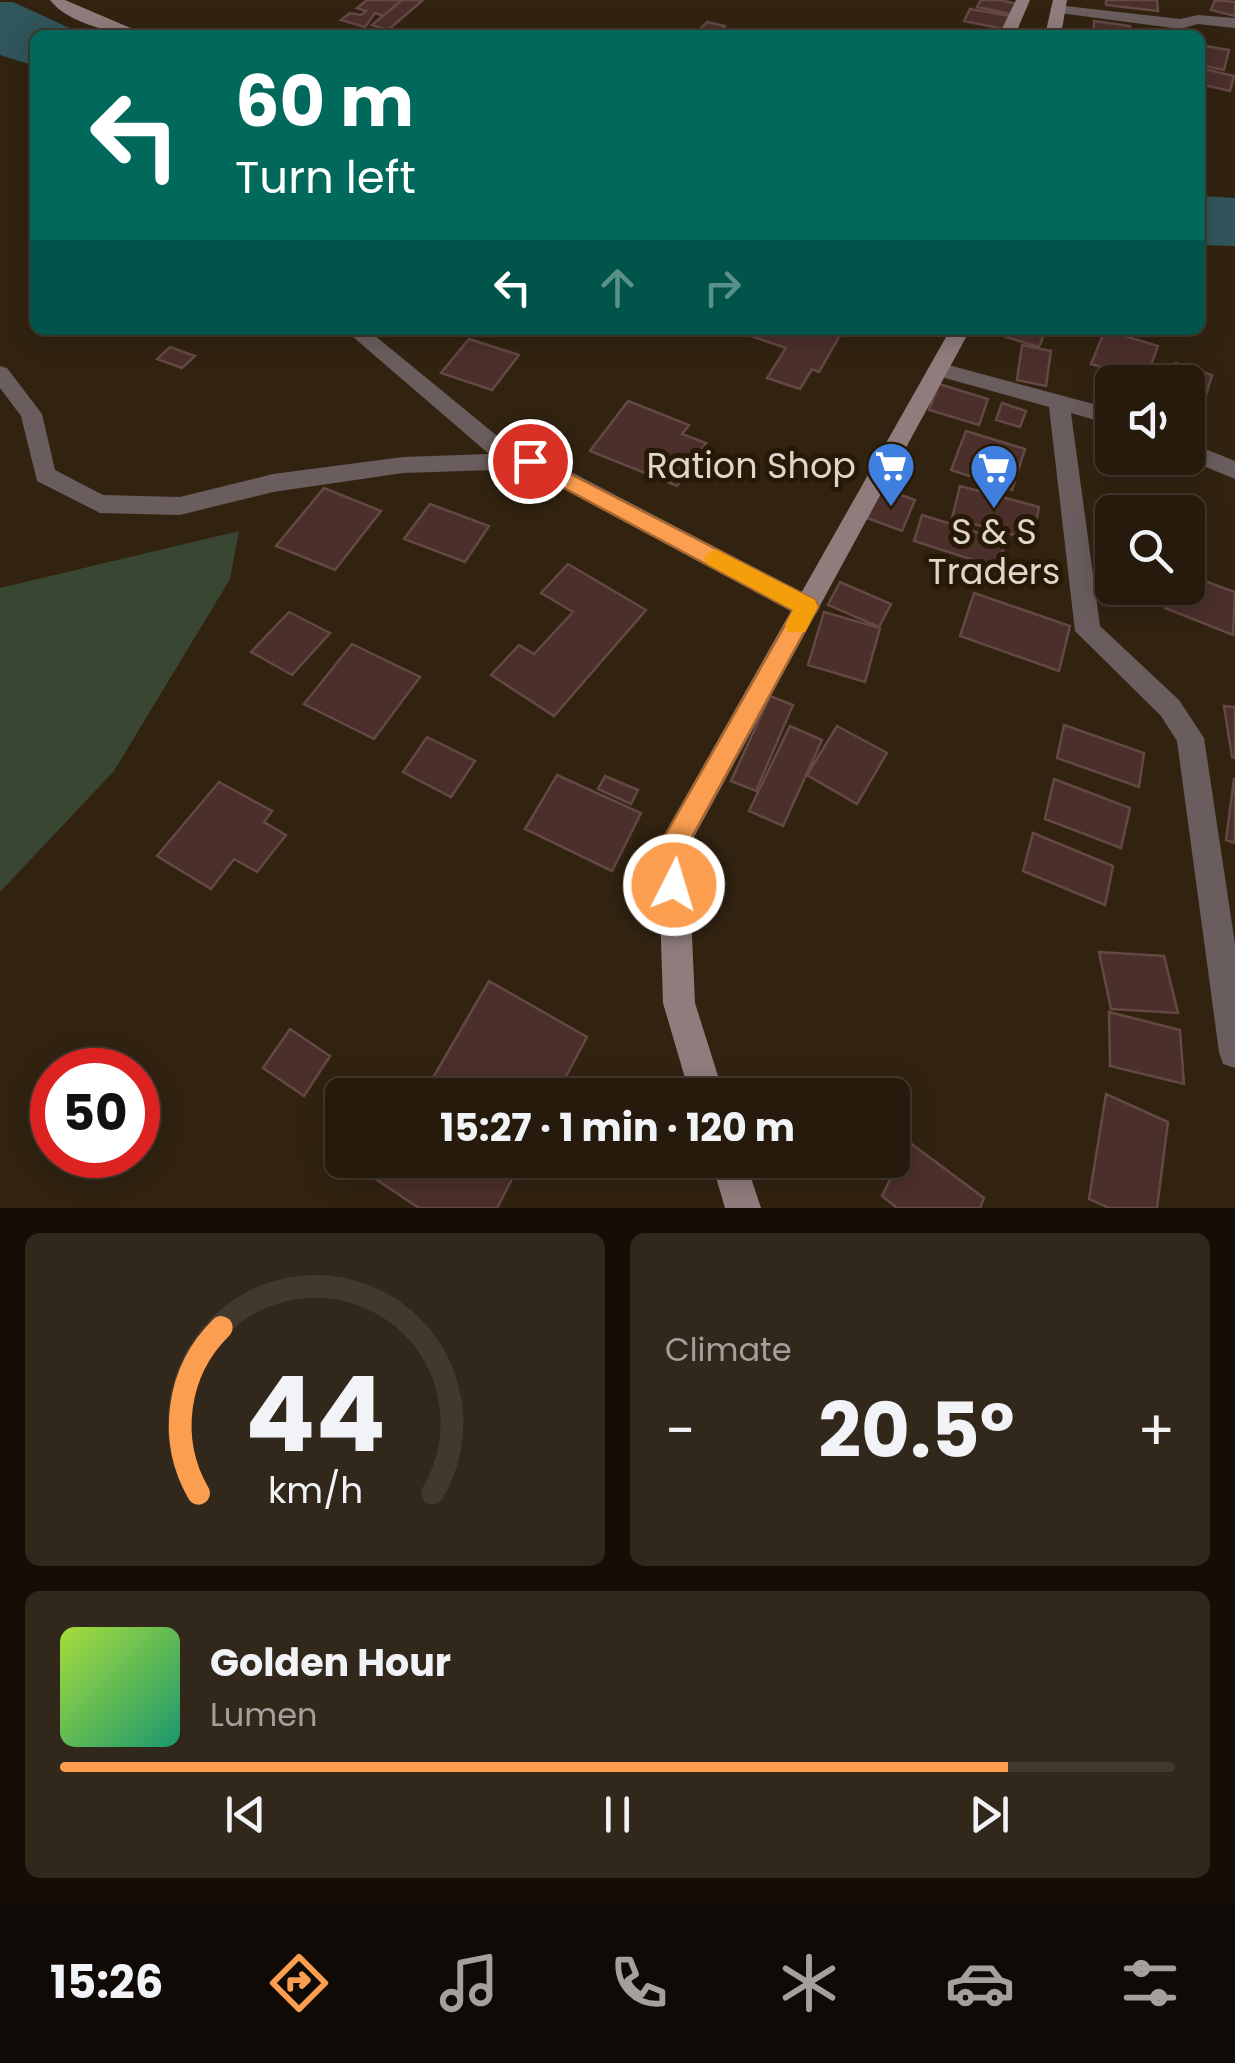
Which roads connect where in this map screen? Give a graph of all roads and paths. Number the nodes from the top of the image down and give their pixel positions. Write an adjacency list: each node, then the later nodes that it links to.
1 (57, 0): 5 (main road)
2 (1023, 0): 6 (main road)
3 (1059, 4): 4 (street); 7 (main road)
4 (1235, 23)
5 (126, 30)
6 (1009, 30)
7 (1054, 30)
8 (361, 335): 15 (street)
9 (958, 335): 10 (main road)
10 (940, 370): 12 (street); 17 (main road)
11 (0, 374): 15 (street)
12 (1059, 402): 13 (street); 18 (street)
13 (1095, 412)
14 (1205, 458): 16 (street)
15 (512, 461): 17 (street)
16 (1235, 471)
17 (807, 607): 20 (main road)
18 (1226, 948): 19 (street)
19 (1235, 1052)
20 (702, 1078)
21 (734, 1178): 22 (main road)
22 (743, 1208)

